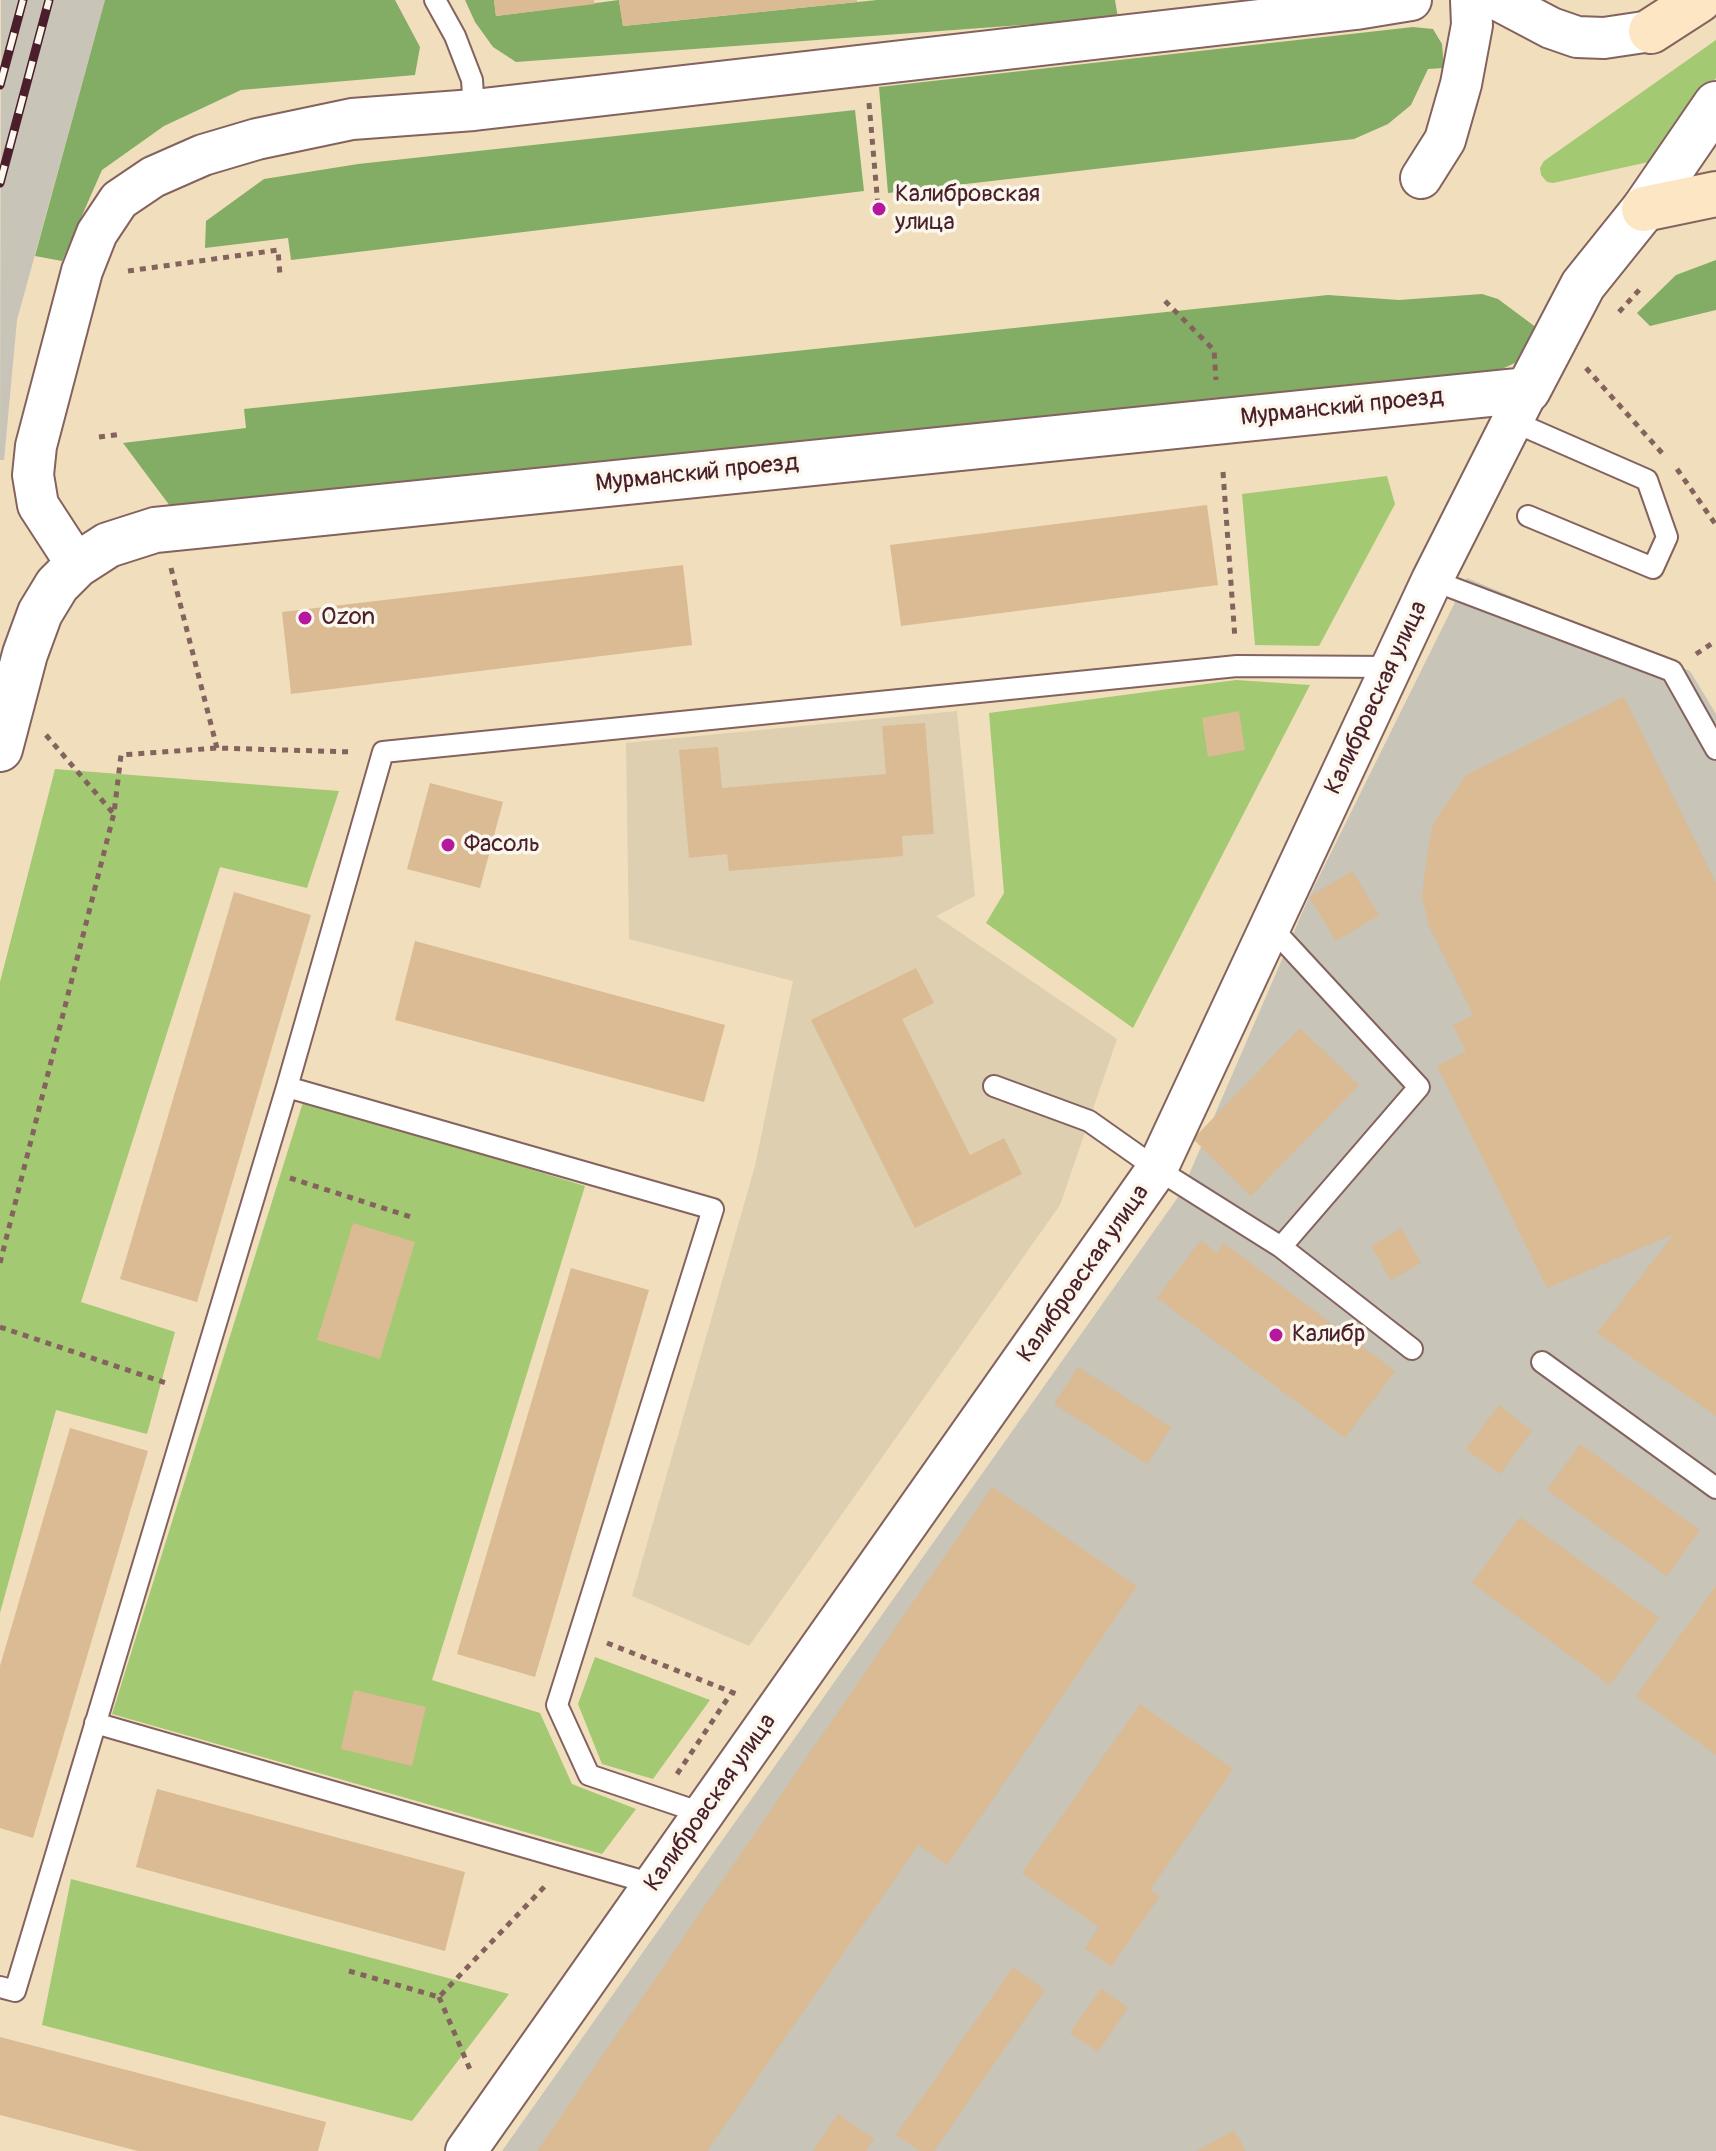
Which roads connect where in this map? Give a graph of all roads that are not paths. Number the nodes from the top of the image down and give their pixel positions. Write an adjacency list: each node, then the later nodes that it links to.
1 (435, 0): 8 (lane)
2 (1411, 0): 8 (street)
3 (1471, 0): 9 (street)
4 (1498, 0): 6 (street)
5 (1699, 0): 6 (main road)
6 (1651, 31)
7 (1716, 104): 11 (street, Калибровская улица)
8 (474, 110): 14 (street)
9 (1421, 178)
10 (1716, 194): 11 (main road)
11 (1644, 209): 12 (street, Калибровская улица)
12 (1520, 406): 13 (lane); 14 (street, Мурманский проезд); 15 (street, Калибровская улица)
13 (1528, 516)
14 (77, 565): 17 (street, Мурманский проезд)
15 (1432, 580): 16 (street, Калибровская улица); 18 (lane)
16 (1392, 667): 19 (street, Калибровская улица); 21 (lane)
17 (0, 749)
18 (1716, 749)
19 (1271, 927): 22 (street, Калибровская улица); 23 (lane)
20 (994, 1086): 22 (lane)
21 (287, 1087): 27 (lane); 28 (lane)
22 (1157, 1169): 23 (lane); 28 (street, Калибровская улица)
23 (1281, 1247): 24 (lane)
24 (1412, 1349)
25 (1542, 1362): 26 (lane)
26 (1716, 1488)
27 (95, 1723): 29 (lane); 30 (lane)
28 (705, 1814): 29 (street, Калибровская улица)
29 (653, 1884): 31 (street, Калибровская улица)
30 (0, 1987)
31 (466, 2151)

